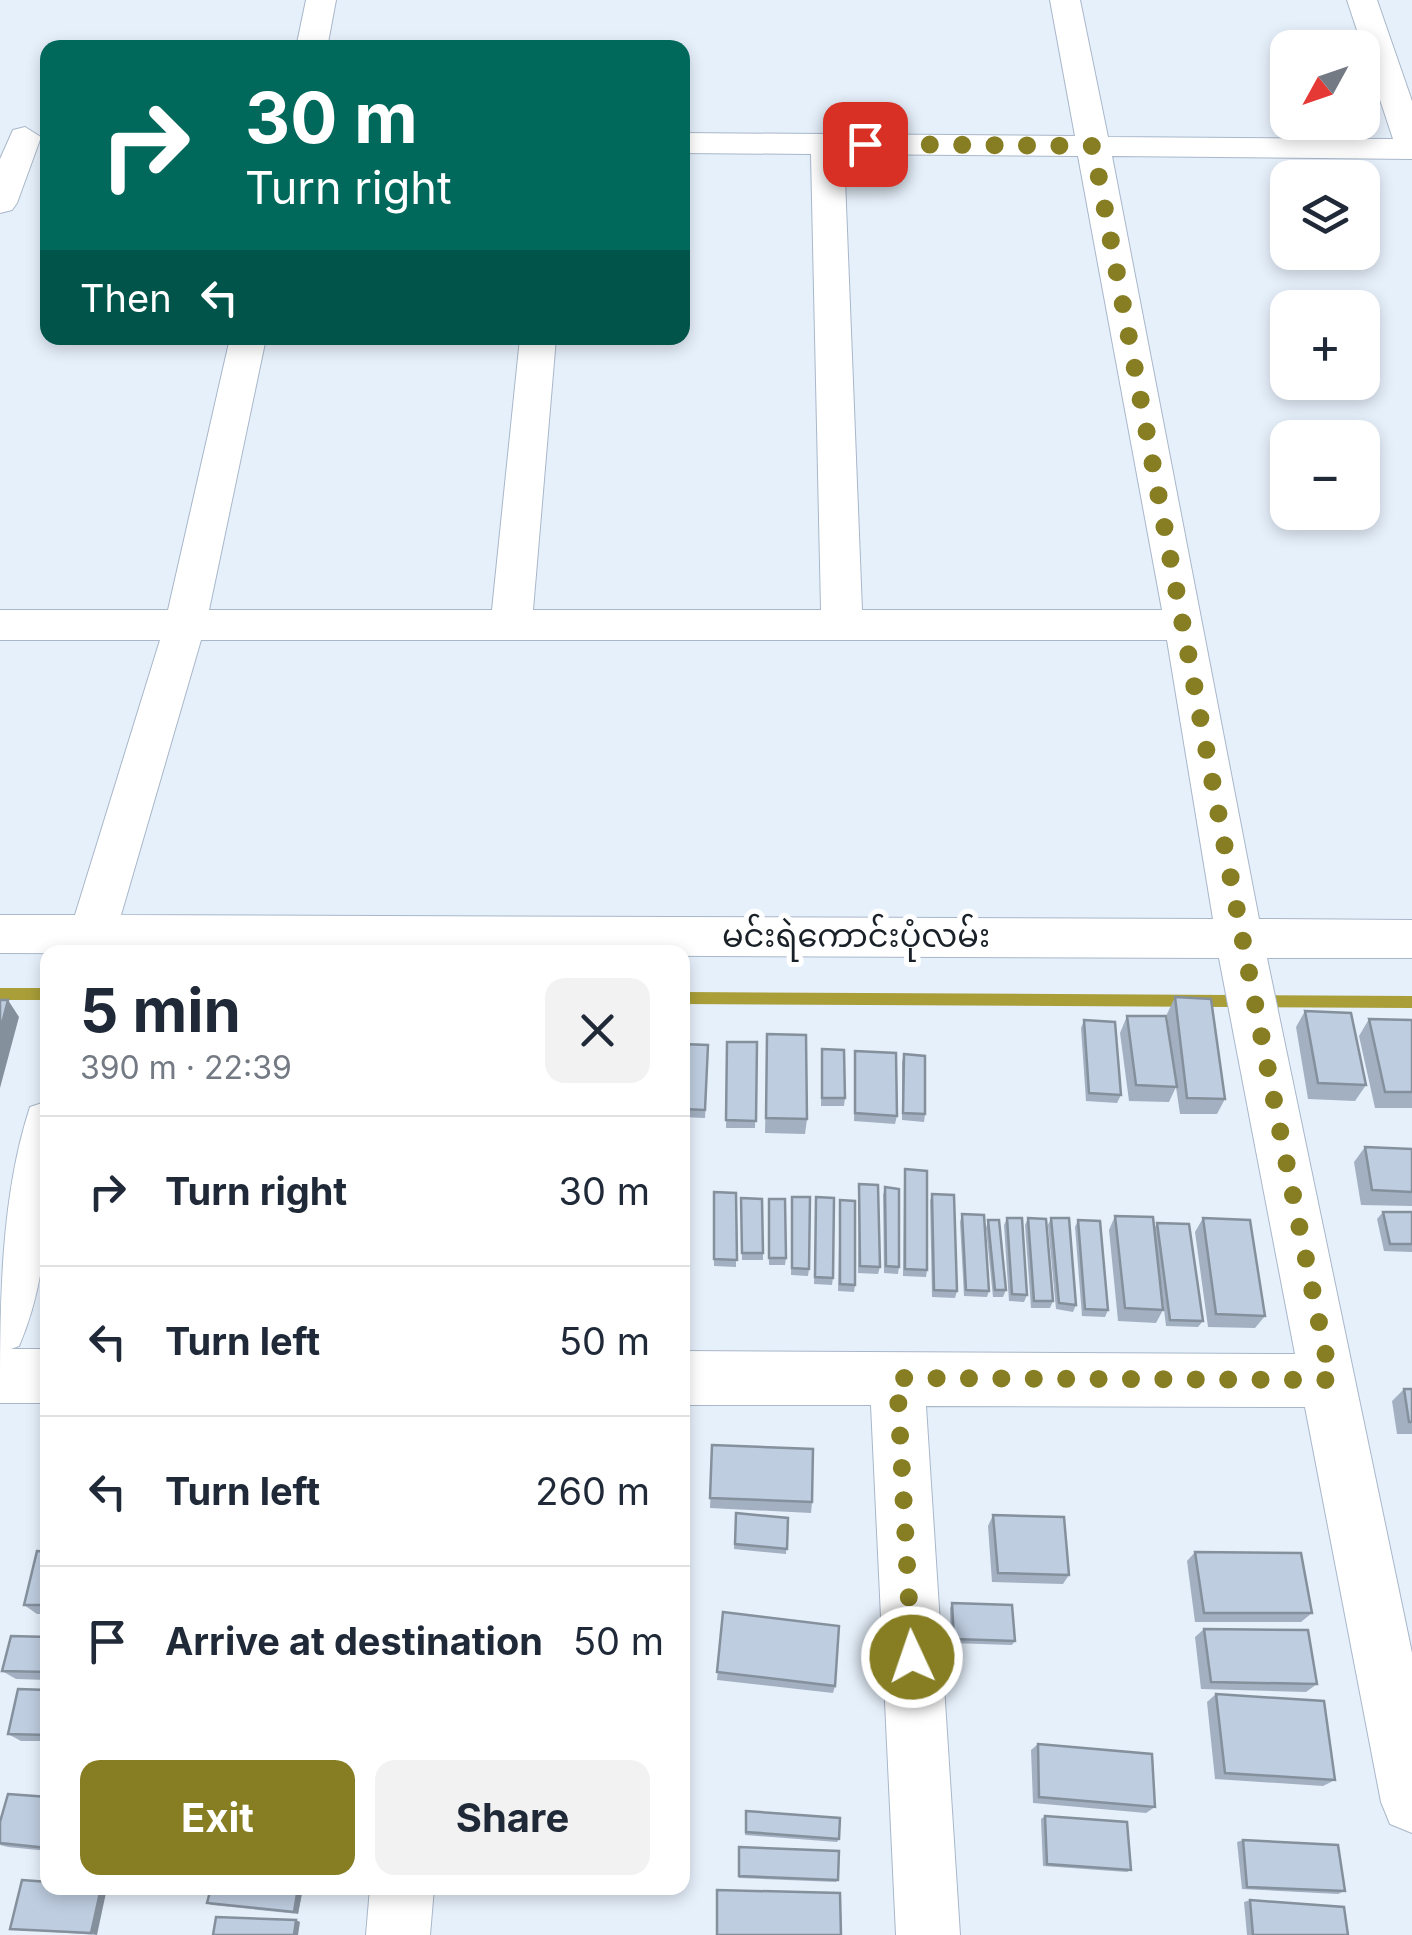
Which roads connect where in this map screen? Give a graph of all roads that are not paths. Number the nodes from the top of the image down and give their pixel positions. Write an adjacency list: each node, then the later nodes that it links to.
1 (321, 0): 4 (street)
2 (1065, 0): 8 (street)
3 (1362, 0): 9 (street)
4 (313, 40)
5 (24, 137): 10 (street)
6 (690, 143): 7 (street)
7 (827, 144): 8 (street); 16 (street)
8 (1093, 146): 9 (street); 17 (street)
9 (1412, 149)
10 (0, 203)
11 (246, 345): 14 (street)
12 (537, 345): 15 (street)
13 (0, 625): 14 (street)
14 (185, 625): 15 (street); 21 (street)
15 (511, 625): 16 (street)
16 (842, 625): 17 (street)
17 (1185, 625): 19 (street)
18 (0, 934): 21 (street, မင်းရဲကောင်းပုံလမ်း)
19 (1239, 937): 20 (street, မင်းရဲကောင်းပုံလမ်း); 21 (street, မင်းရဲကောင်းပုံလမ်း); 28 (street)
20 (1412, 939)
21 (89, 943)
22 (40, 1157): 23 (street)
23 (0, 1328)
24 (0, 1376): 25 (street)
25 (40, 1376)
26 (690, 1378): 27 (street)
27 (897, 1378): 28 (street); 32 (street)
28 (1331, 1380): 29 (street)
29 (1412, 1802)
30 (401, 1895): 31 (street)
31 (398, 1935)
32 (928, 1935)

